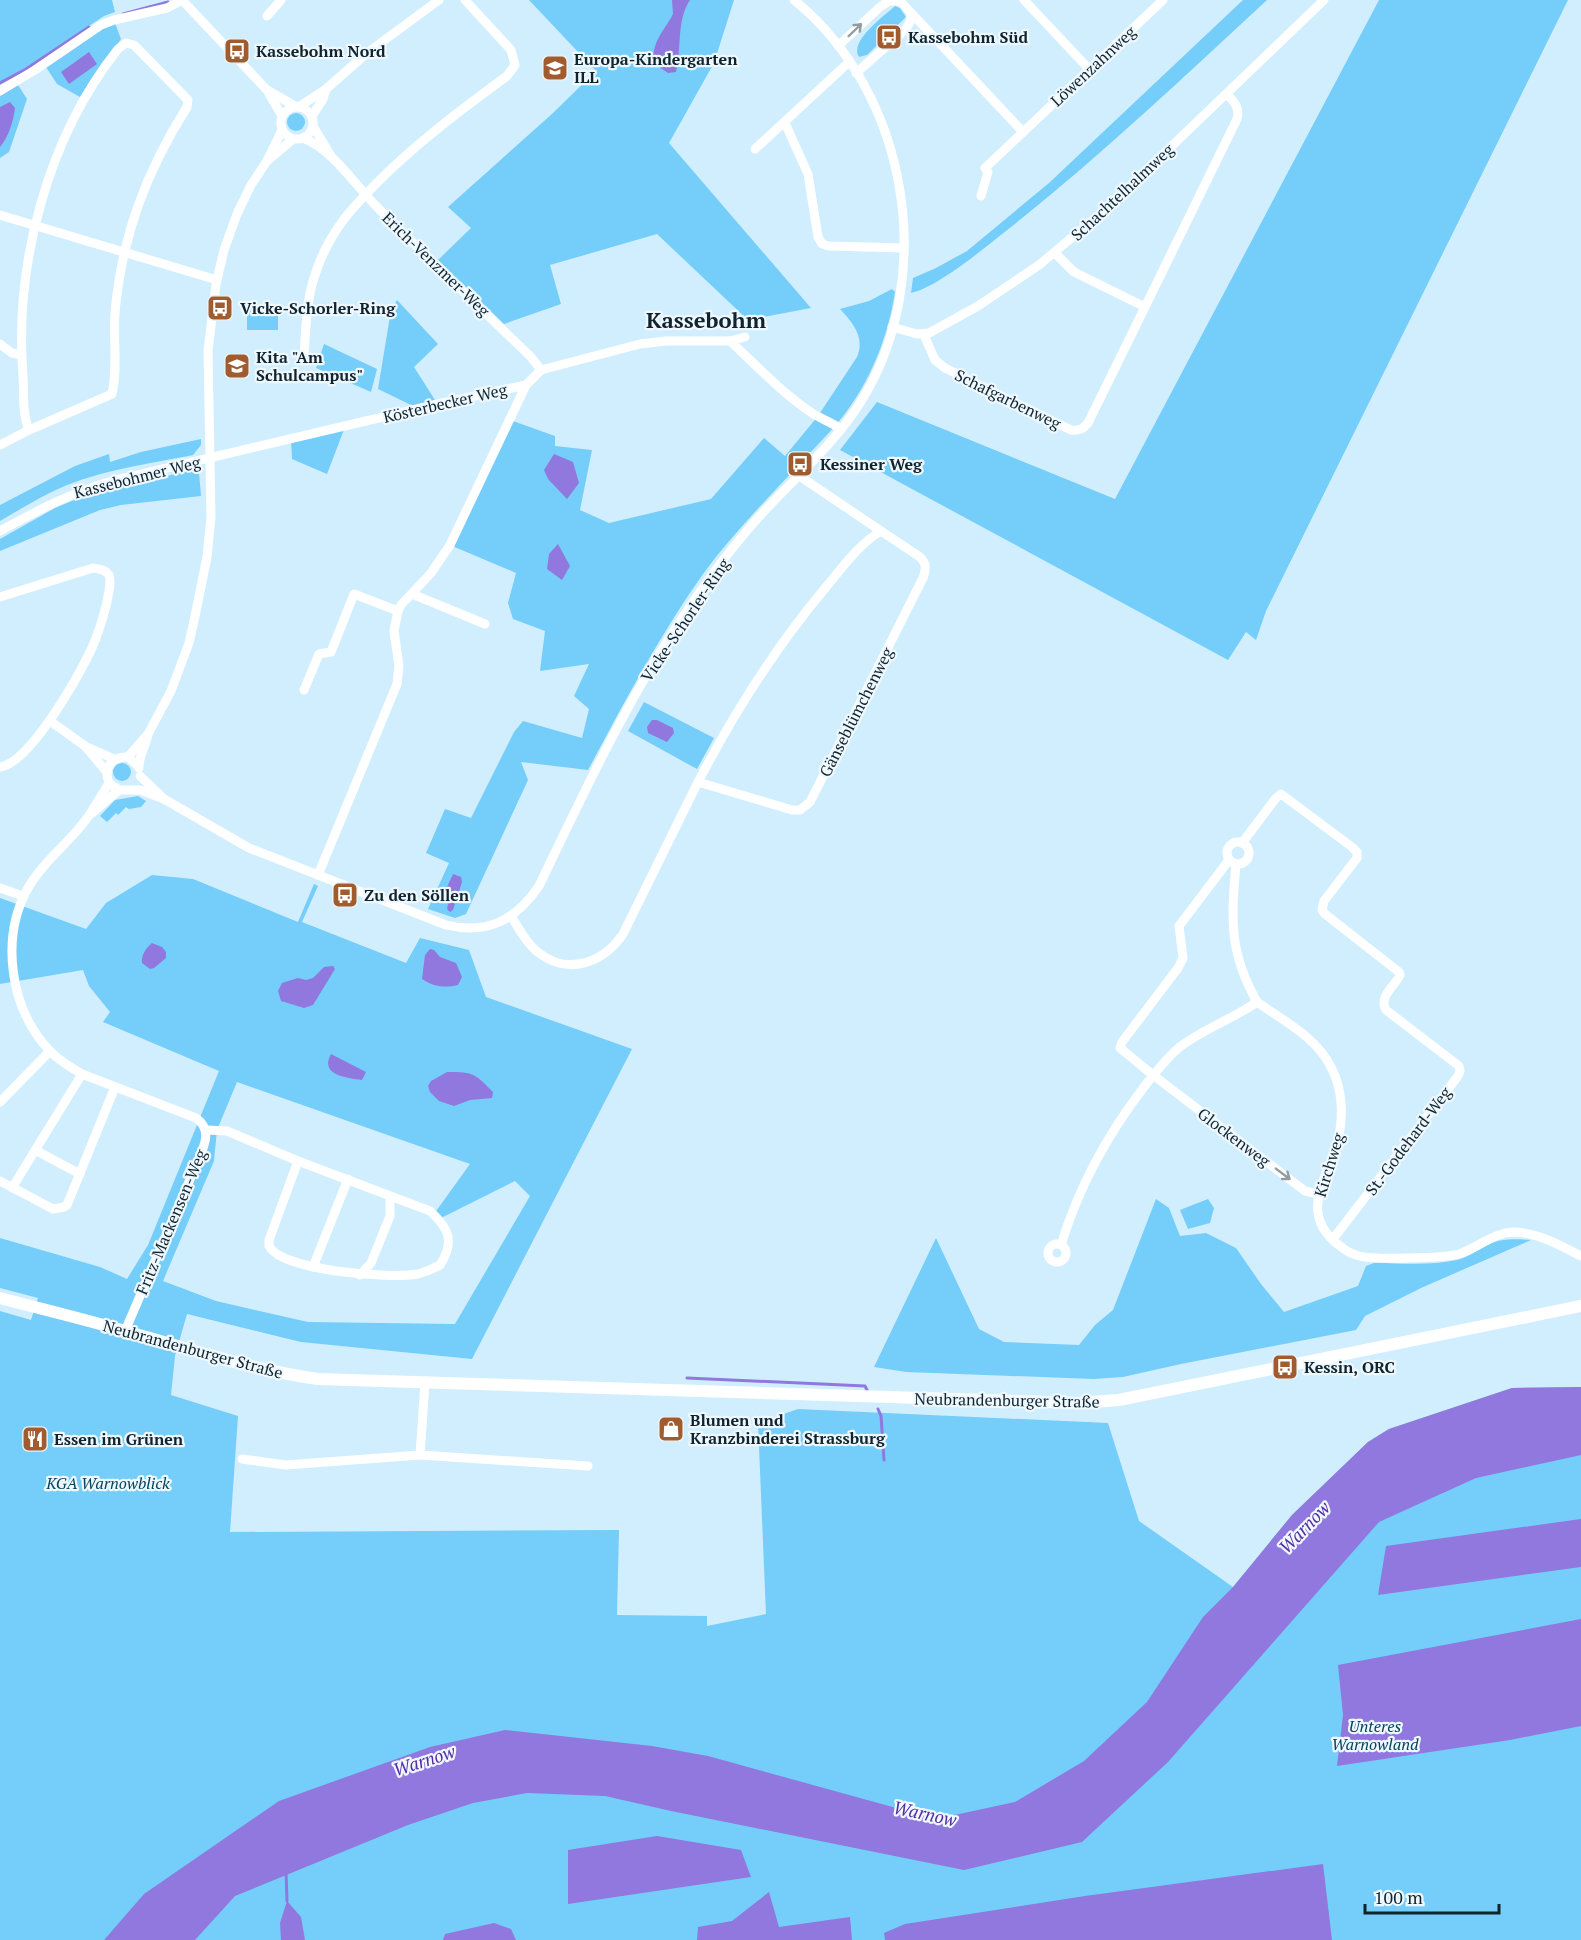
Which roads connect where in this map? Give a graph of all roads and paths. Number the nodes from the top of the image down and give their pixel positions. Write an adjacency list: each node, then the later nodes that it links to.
1 (182, 0): 18 (street); 19 (street)
2 (281, 0): 12 (street)
3 (439, 0): 17 (street)
4 (465, 0): 32 (street)
5 (794, 0): 13 (street, Vicke-Schorler-Ring)
6 (1024, 0): 15 (street)
7 (1163, 0): 10 (street, Löwenzahnweg)
8 (1324, 0): 20 (street, Schachtelhalmweg)
9 (903, 2): 11 (street); 13 (street, one-way to 9)
10 (1151, 4): 15 (street, Löwenzahnweg)
11 (911, 14): 16 (street); 27 (street)
12 (267, 16)
13 (838, 46): 14 (street, Vicke-Schorler-Ring)
14 (849, 62): 16 (street, Vicke-Schorler-Ring); 24 (street)
15 (1089, 69): 27 (street, Löwenzahnweg)
16 (856, 73): 36 (street, Vicke-Schorler-Ring)
17 (326, 89): 21 (street); 23 (street)
18 (267, 90): 21 (street); 22 (street)
19 (0, 91)
20 (1227, 94): 37 (street, Schachtelhalmweg); 40 (street, Schafgarbenweg)
21 (297, 106): 22 (street); 23 (street)
22 (282, 116): 26 (street)
23 (312, 116): 25 (street)
24 (785, 123): 29 (street); 36 (street)
25 (313, 126): 28 (street); 30 (street, Erich-Venzmer-Weg)
26 (282, 130): 28 (street); 31 (street)
27 (1023, 132): 33 (street, Löwenzahnweg)
28 (298, 138): 30 (street, Erich-Venzmer-Weg); 31 (street)
29 (755, 149)
30 (332, 158): 32 (street, Erich-Venzmer-Weg)
31 (267, 161): 39 (street)
32 (365, 194): 47 (street); 48 (street, Erich-Venzmer-Weg)
33 (981, 196)
34 (0, 215): 35 (street)
35 (35, 225): 38 (street); 38 (street); 46 (street)
36 (903, 248): 41 (street, Vicke-Schorler-Ring)
37 (1055, 252): 40 (street); 42 (street, Schachtelhalmweg)
38 (123, 253): 39 (street); 51 (street)
39 (217, 280): 53 (street)
40 (1144, 307): 42 (street, Schafgarbenweg)
41 (892, 327): 42 (street); 50 (street, Vicke-Schorler-Ring)
42 (924, 335)
43 (745, 337): 44 (street)
44 (730, 341): 48 (street); 50 (street)
45 (0, 344): 46 (street)
46 (21, 355): 51 (street)
47 (304, 355)
48 (541, 370): 49 (street, Kösterbecker Weg)
49 (526, 385): 53 (street, Kösterbecker Weg); 57 (street)
50 (841, 429): 54 (street, Vicke-Schorler-Ring)
51 (29, 430): 52 (street)
52 (0, 446)
53 (211, 459): 55 (street, Kassebohmer Weg); 63 (street)
54 (798, 475): 56 (street, Gänseblümchenweg); 82 (street, Vicke-Schorler-Ring)
55 (0, 531)
56 (880, 531): 72 (street); 72 (street, Gänseblümchenweg)
57 (412, 594): 59 (street); 60 (street)
58 (0, 597): 62 (street)
59 (398, 611): 61 (street); 79 (street)
60 (485, 624)
61 (304, 690)
62 (50, 721): 64 (street); 68 (street)
63 (148, 734): 65 (street); 67 (street)
64 (85, 746): 66 (street); 69 (street)
65 (128, 757): 66 (street); 67 (street)
66 (114, 759): 69 (street)
67 (138, 766): 70 (street)
68 (0, 767)
69 (106, 771): 71 (street)
70 (140, 776): 73 (street); 75 (street, Vicke-Schorler-Ring)
71 (109, 783): 74 (street); 76 (street, Fritz-Mackensen-Weg)
72 (698, 783): 82 (street)
73 (131, 789): 74 (street, Vicke-Schorler-Ring); 75 (street, Vicke-Schorler-Ring)
74 (118, 790): 76 (street, Fritz-Mackensen-Weg)
75 (164, 799): 79 (street, Vicke-Schorler-Ring)
76 (90, 814): 81 (street, Fritz-Mackensen-Weg)
77 (1242, 843): 78 (street); 78 (street); 98 (street, St.-Godehard-Weg)
78 (1232, 862): 83 (street); 86 (street)
79 (318, 875): 82 (street, Vicke-Schorler-Ring)
80 (0, 888): 81 (street)
81 (23, 896): 84 (street, Fritz-Mackensen-Weg)
82 (511, 916)
83 (1257, 1002): 86 (street); 96 (street, Kirchweg)
84 (50, 1051): 85 (street, Fritz-Mackensen-Weg); 88 (street)
85 (82, 1074): 87 (street, Fritz-Mackensen-Weg); 90 (street)
86 (1153, 1075): 96 (street, Glockenweg, one-way to 96); 99 (street)
87 (115, 1087): 89 (street, Fritz-Mackensen-Weg); 92 (street)
88 (0, 1102)
89 (207, 1130): 91 (street); 105 (street, Fritz-Mackensen-Weg)
90 (35, 1150): 92 (street); 95 (street)
91 (298, 1161): 93 (street); 101 (street)
92 (80, 1174): 95 (street)
93 (348, 1179): 97 (street); 101 (street)
94 (0, 1181): 95 (street)
95 (12, 1188)
96 (1318, 1194): 98 (street, Kirchweg)
97 (390, 1196): 102 (street); 102 (street)
98 (1333, 1239): 100 (street, Kirchweg)
99 (1061, 1245)
100 (1581, 1256)
101 (313, 1267): 102 (street)
102 (360, 1275)
103 (0, 1298): 105 (main road, Neubrandenburger Straße)
104 (1581, 1306): 106 (main road, Neubrandenburger Straße)
105 (125, 1331): 106 (main road, Neubrandenburger Straße)
106 (424, 1382): 107 (street)
107 (420, 1455): 108 (street); 109 (street)
108 (242, 1458)
109 (588, 1466)

